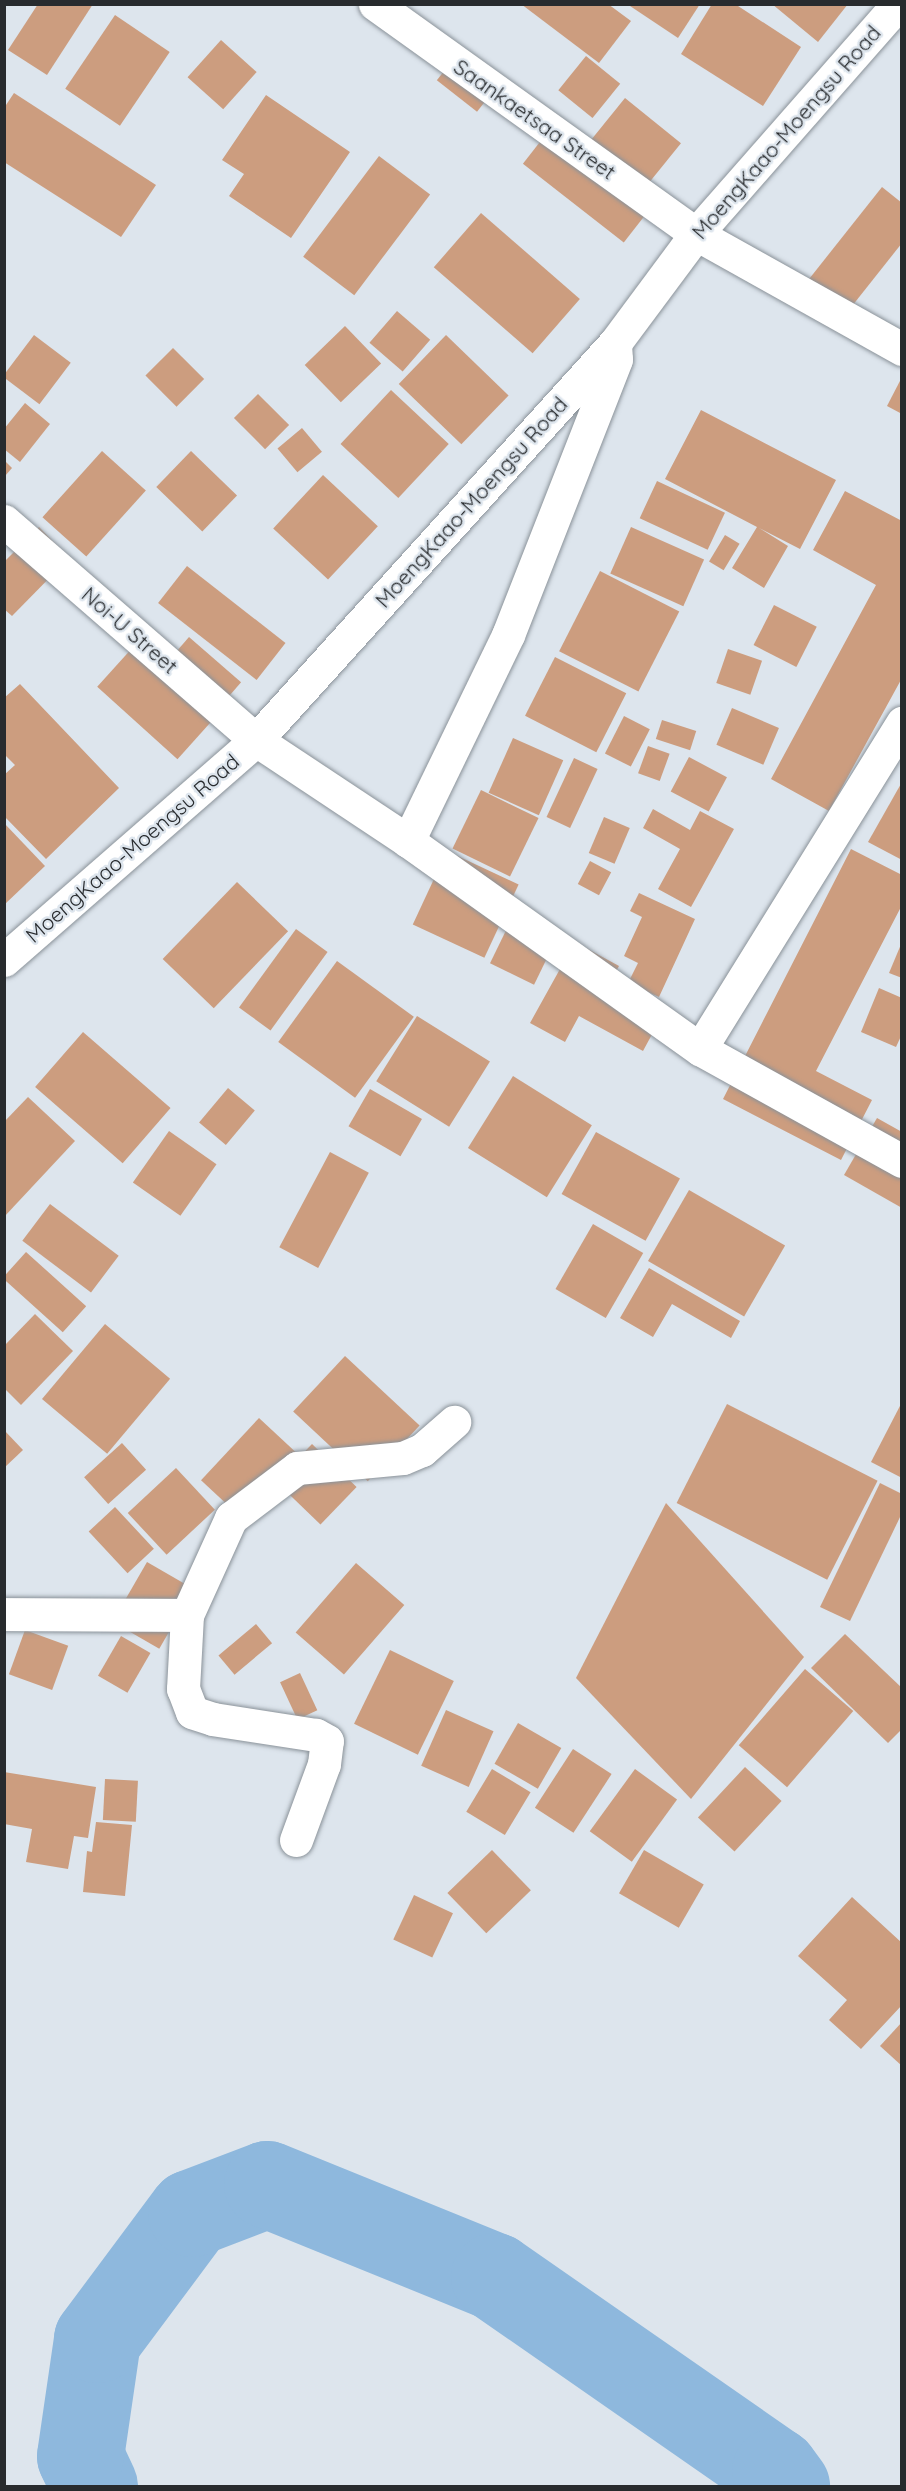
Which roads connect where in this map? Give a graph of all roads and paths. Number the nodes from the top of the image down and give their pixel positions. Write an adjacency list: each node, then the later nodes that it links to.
1 (375, 4): 3 (street, Saankaetsaa Street)
2 (898, 4): 3 (street, MoengKaao-Moengsu Road)
3 (696, 234): 4 (street, MoengKaao-Moengsu Road); 5 (street, Saankaetsaa Street)
4 (615, 343): 8 (street, MoengKaao-Moengsu Road); 9 (street)
5 (902, 349)
6 (4, 521): 8 (street, Noi-U Street)
7 (902, 723): 11 (street)
8 (256, 740): 9 (street, Noi-U Street); 10 (street, MoengKaao-Moengsu Road)
9 (408, 841): 11 (street, Noi-U Street)
10 (4, 960)
11 (700, 1049): 12 (street, Noi-U Street)
12 (902, 1161)
13 (454, 1422): 15 (street)
14 (4, 1614): 15 (street)
15 (187, 1615): 16 (street)
16 (296, 1840)

